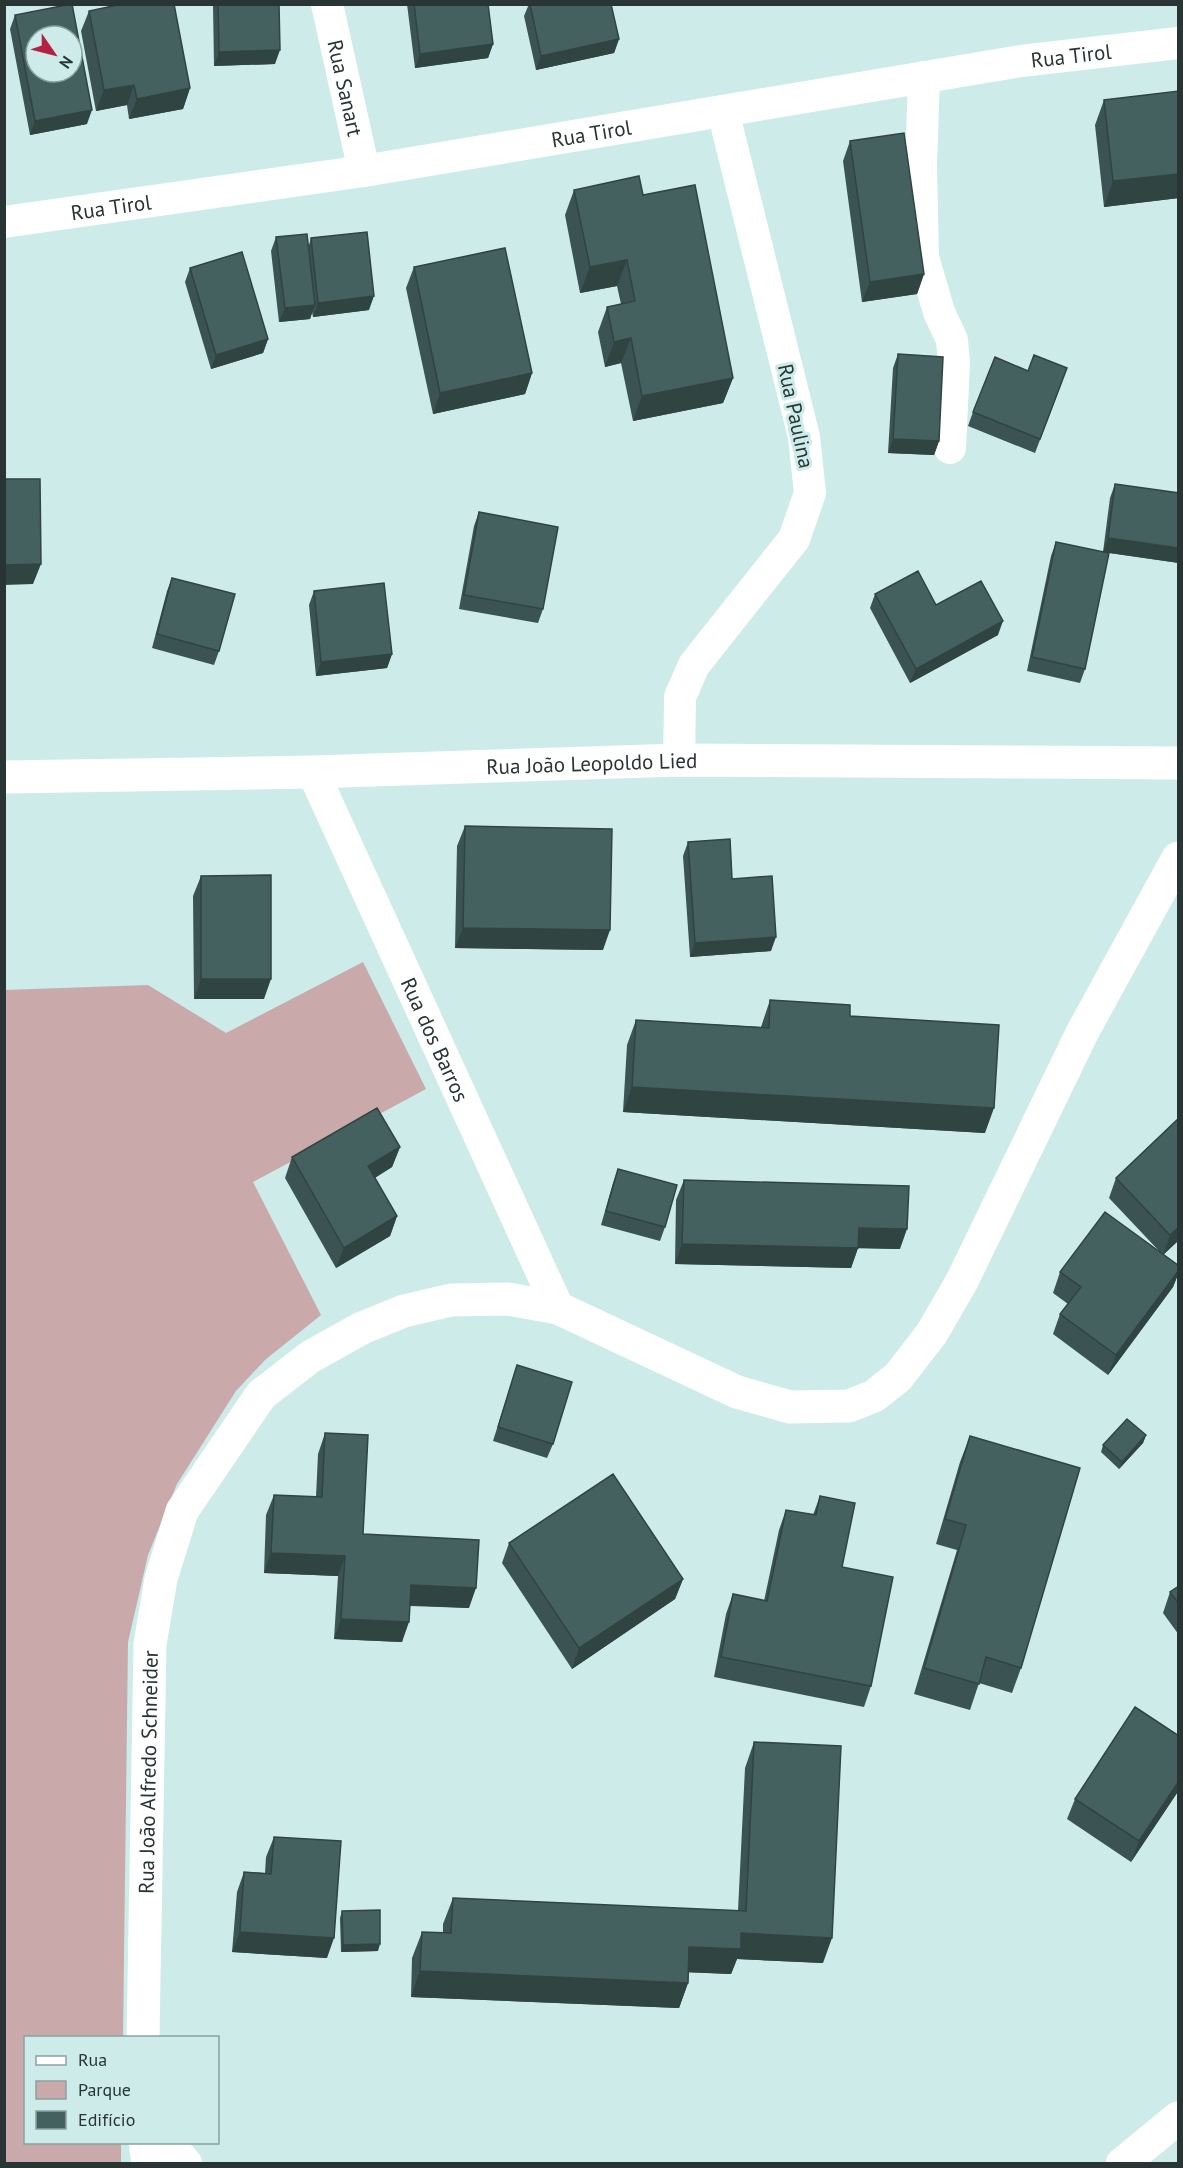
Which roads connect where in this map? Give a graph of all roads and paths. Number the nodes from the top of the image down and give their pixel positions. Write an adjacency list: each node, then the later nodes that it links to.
1 (327, 4): 5 (street, Rua Sanart)
2 (1179, 43): 3 (street, Rua Tirol)
3 (924, 77): 4 (street, Rua Tirol); 7 (street)
4 (723, 111): 5 (street, Rua Tirol); 8 (street, Rua Paulina)
5 (364, 171): 6 (street, Rua Tirol)
6 (4, 222)
7 (950, 447)
8 (679, 760): 9 (street, Rua João Leopoldo Lied); 10 (street, Rua João Leopoldo Lied)
9 (1179, 763)
10 (313, 772): 11 (street, Rua João Leopoldo Lied); 13 (street, Rua dos Barros)
11 (4, 777)
12 (1179, 858): 13 (street, Rua João Alfredo Schneider)
13 (558, 1308): 14 (street, Rua João Alfredo Schneider)
14 (143, 2036)
15 (1179, 2118): 20 (street)
16 (145, 2144): 18 (street)
17 (169, 2144): 19 (street)
18 (148, 2163)
19 (186, 2163)
20 (1122, 2163)

